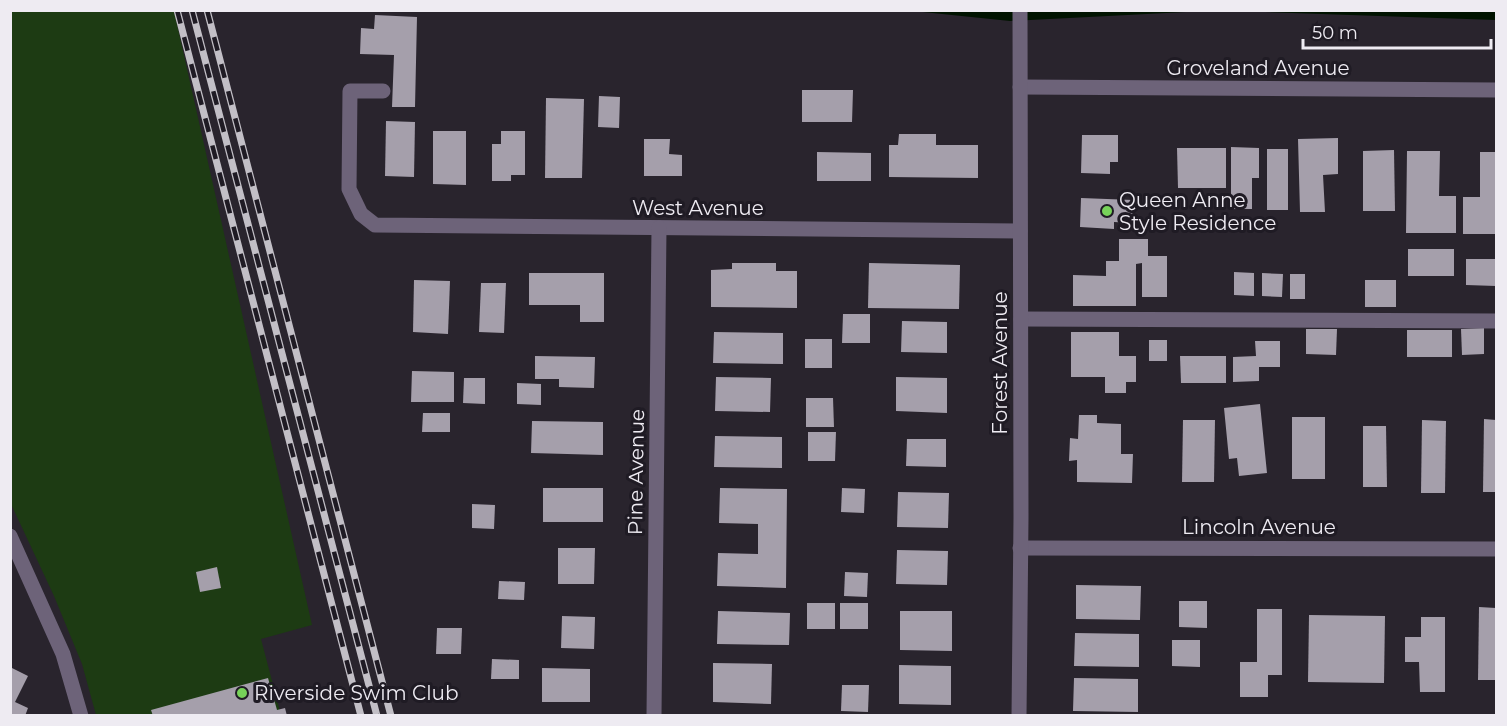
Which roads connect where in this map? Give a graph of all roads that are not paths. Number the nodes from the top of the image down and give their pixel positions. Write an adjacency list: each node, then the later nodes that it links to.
1 (1020, 10): 2 (street, Forest Avenue)
2 (1020, 87): 3 (street, Groveland Avenue); 6 (street, Forest Avenue)
3 (1497, 90)
4 (382, 91): 5 (street, West Avenue)
5 (659, 228): 6 (street, West Avenue); 13 (street, Pine Avenue)
6 (1020, 231): 7 (street, Forest Avenue)
7 (1021, 319): 8 (street); 10 (street, Forest Avenue)
8 (1497, 321)
9 (10, 536): 12 (street)
10 (1020, 548): 11 (street, Lincoln Avenue); 14 (street, Forest Avenue)
11 (1497, 549)
12 (81, 716)
13 (654, 716)
14 (1019, 716)

